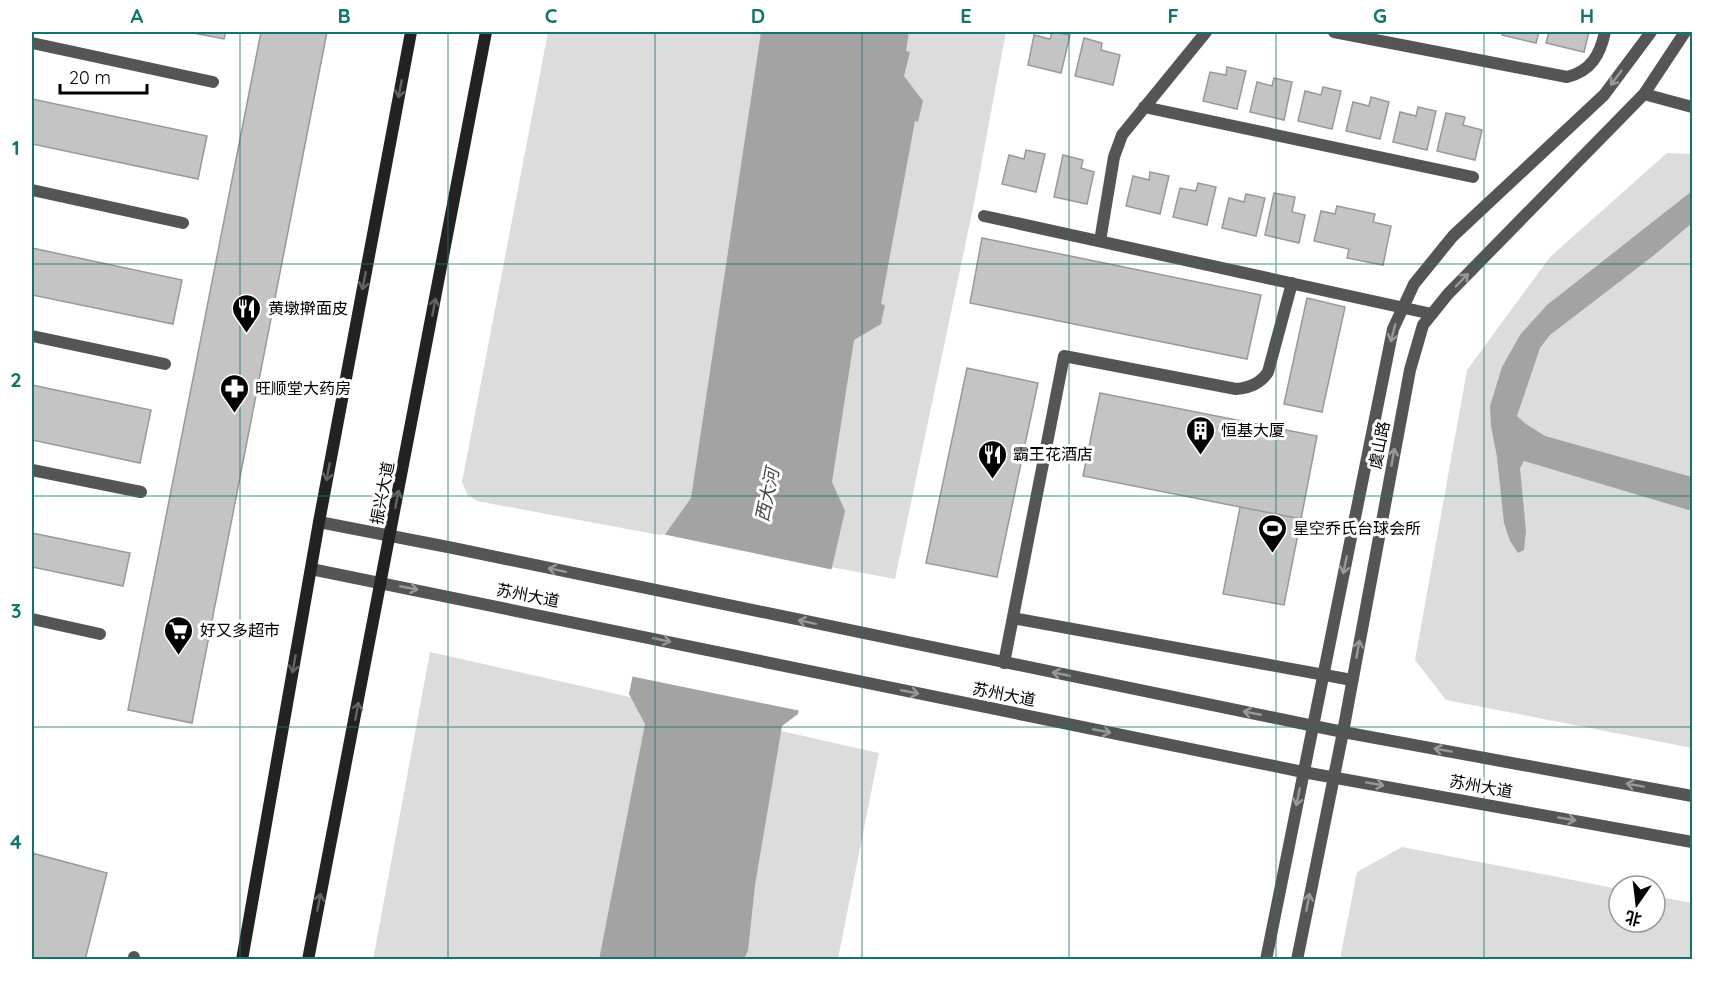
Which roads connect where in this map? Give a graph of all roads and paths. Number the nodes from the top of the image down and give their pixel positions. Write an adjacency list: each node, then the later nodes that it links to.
1 (411, 32): 25 (main road, one-way to 25)
2 (486, 32): 26 (main road, 振兴大道, one-way to 2)
3 (1206, 32): 11 (street)
4 (1334, 32): 5 (street)
5 (1605, 32)
6 (1651, 32): 19 (street, 虞山路, one-way to 19)
7 (1685, 32): 10 (street, 虞山路)
8 (32, 43): 9 (street)
9 (213, 82)
10 (1644, 94): 12 (street); 20 (street, 虞山路, one-way to 10)
11 (1144, 107): 13 (street); 17 (street)
12 (1692, 107)
13 (1473, 177)
14 (32, 190): 16 (street)
15 (984, 216): 17 (street)
16 (183, 224)
17 (1100, 241): 18 (street)
18 (1292, 283): 19 (street); 29 (street)
19 (1403, 308): 20 (street); 33 (street, 虞山路, one-way to 33)
20 (1432, 314): 34 (street, 虞山路, one-way to 20)
21 (32, 336): 22 (street)
22 (165, 364)
23 (32, 470): 24 (street)
24 (141, 492)
25 (319, 522): 26 (street, 苏州大道); 27 (main road)
26 (390, 535): 28 (main road, 振兴大道); 32 (street, 苏州大道, one-way to 26)
27 (311, 569): 28 (street, 苏州大道); 41 (main road, one-way to 41)
28 (382, 583): 37 (street, 苏州大道, one-way to 37); 42 (main road, 振兴大道, one-way to 28)
29 (1012, 618): 32 (street); 33 (street)
30 (32, 620): 31 (street)
31 (100, 634)
32 (1004, 663): 35 (street, 苏州大道, one-way to 32)
33 (1323, 675): 34 (street); 35 (street, 虞山路)
34 (1352, 680): 36 (street, 虞山路)
35 (1312, 725): 36 (street, 苏州大道); 37 (street, 虞山路)
36 (1343, 732): 38 (street, 虞山路); 39 (street, 苏州大道, one-way to 36)
37 (1303, 772): 38 (street, 苏州大道); 43 (street, 虞山路, one-way to 43)
38 (1334, 776): 40 (street, 苏州大道, one-way to 40); 44 (street, 虞山路, one-way to 38)
39 (1692, 796)
40 (1692, 842)
41 (242, 960)
42 (308, 960)
43 (1266, 960)
44 (1297, 960)

